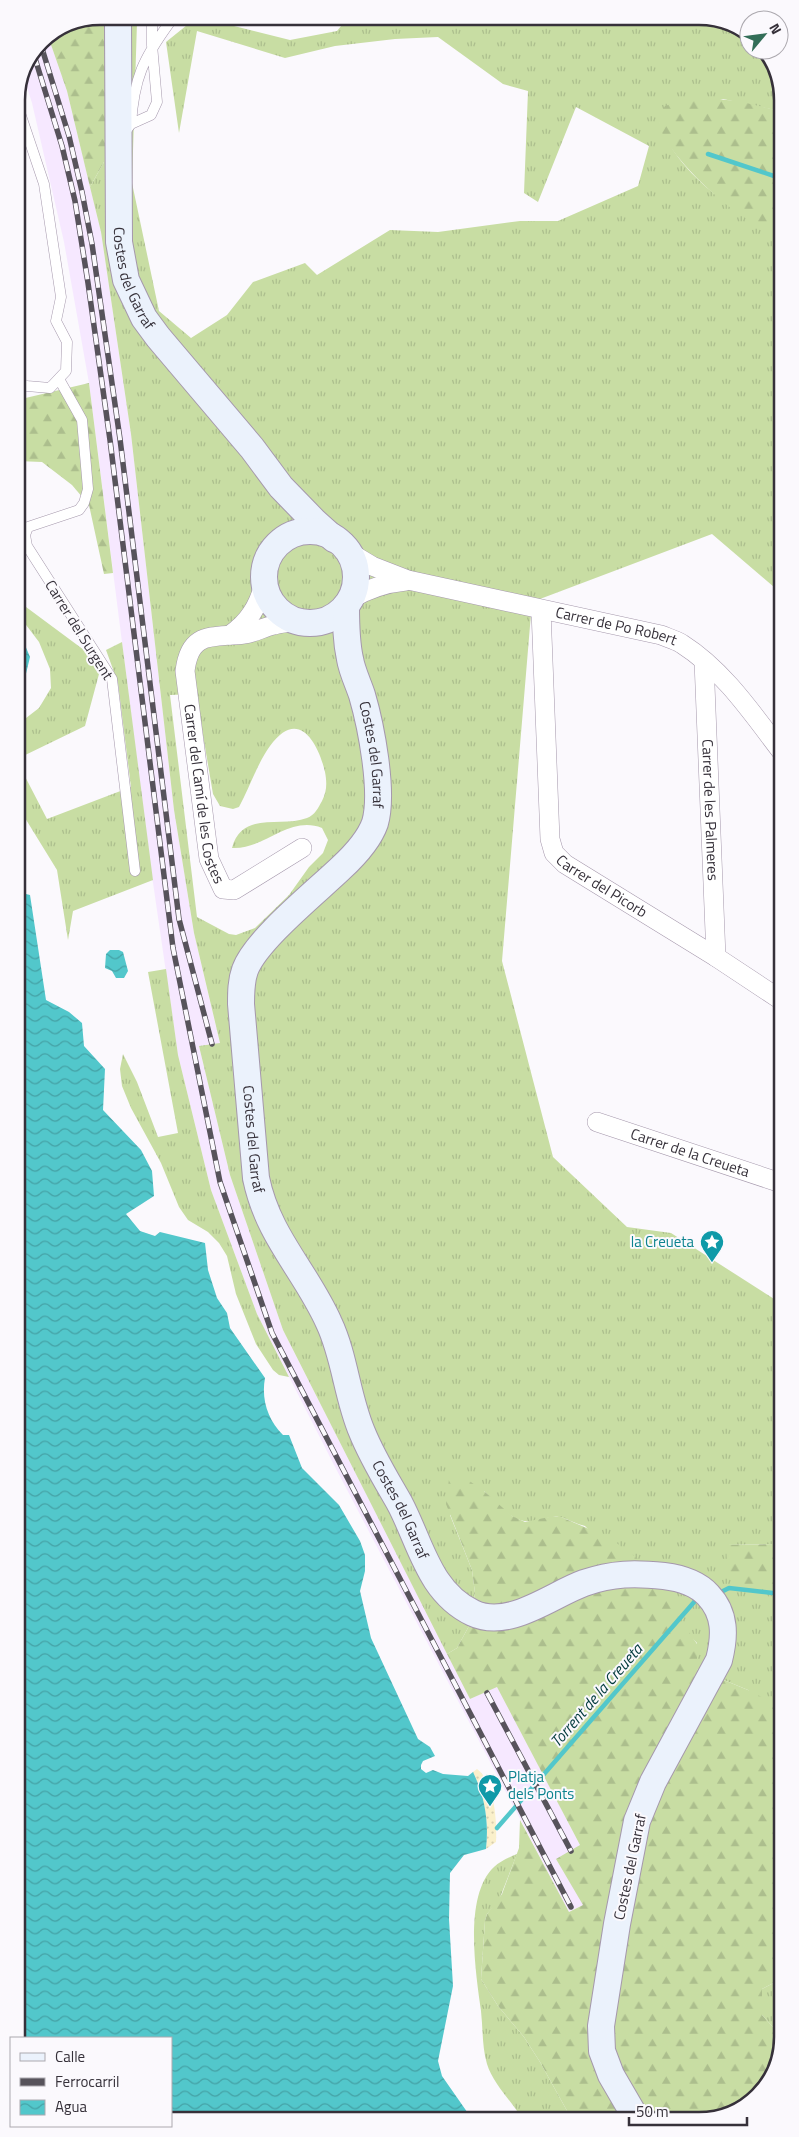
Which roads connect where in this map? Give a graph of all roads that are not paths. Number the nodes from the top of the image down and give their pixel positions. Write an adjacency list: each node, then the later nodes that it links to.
1 (118, 25): 6 (main road, Costes del Garraf)
2 (152, 25): 4 (lane)
3 (168, 25): 4 (lane)
4 (152, 45): 6 (lane); 6 (lane)
5 (25, 130): 7 (lane)
6 (125, 132): 9 (main road, Costes del Garraf)
7 (59, 379): 8 (lane); 22 (lane, Carrer del Surgent)
8 (25, 385)
9 (281, 487): 10 (main road, Costes del Garraf); 11 (main road)
10 (341, 545): 11 (main road); 12 (street, Carrer de Po Robert); 14 (main road)
11 (274, 549): 13 (main road)
12 (408, 580): 14 (street, Carrer de Po Robert); 15 (street, Carrer de Po Robert)
13 (264, 585): 16 (main road); 17 (street)
14 (348, 602): 16 (main road); 18 (main road, Costes del Garraf)
15 (541, 610): 19 (street, Carrer de Po Robert); 23 (street, Carrer del Picorb)
16 (303, 622): 17 (street); 18 (main road, Costes del Garraf)
17 (230, 635): 21 (street, Carrer del Camí de les Costes)
18 (350, 661): 27 (main road, Costes del Garraf)
19 (704, 662): 20 (street, Carrer de Po Robert); 23 (street, Carrer de les Palmeres)
20 (774, 742)
21 (302, 848)
22 (135, 871)
23 (716, 957): 24 (street, Carrer del Picorb)
24 (774, 996)
25 (597, 1122): 26 (street, Carrer de la Creueta)
26 (774, 1180)
27 (633, 2112)

